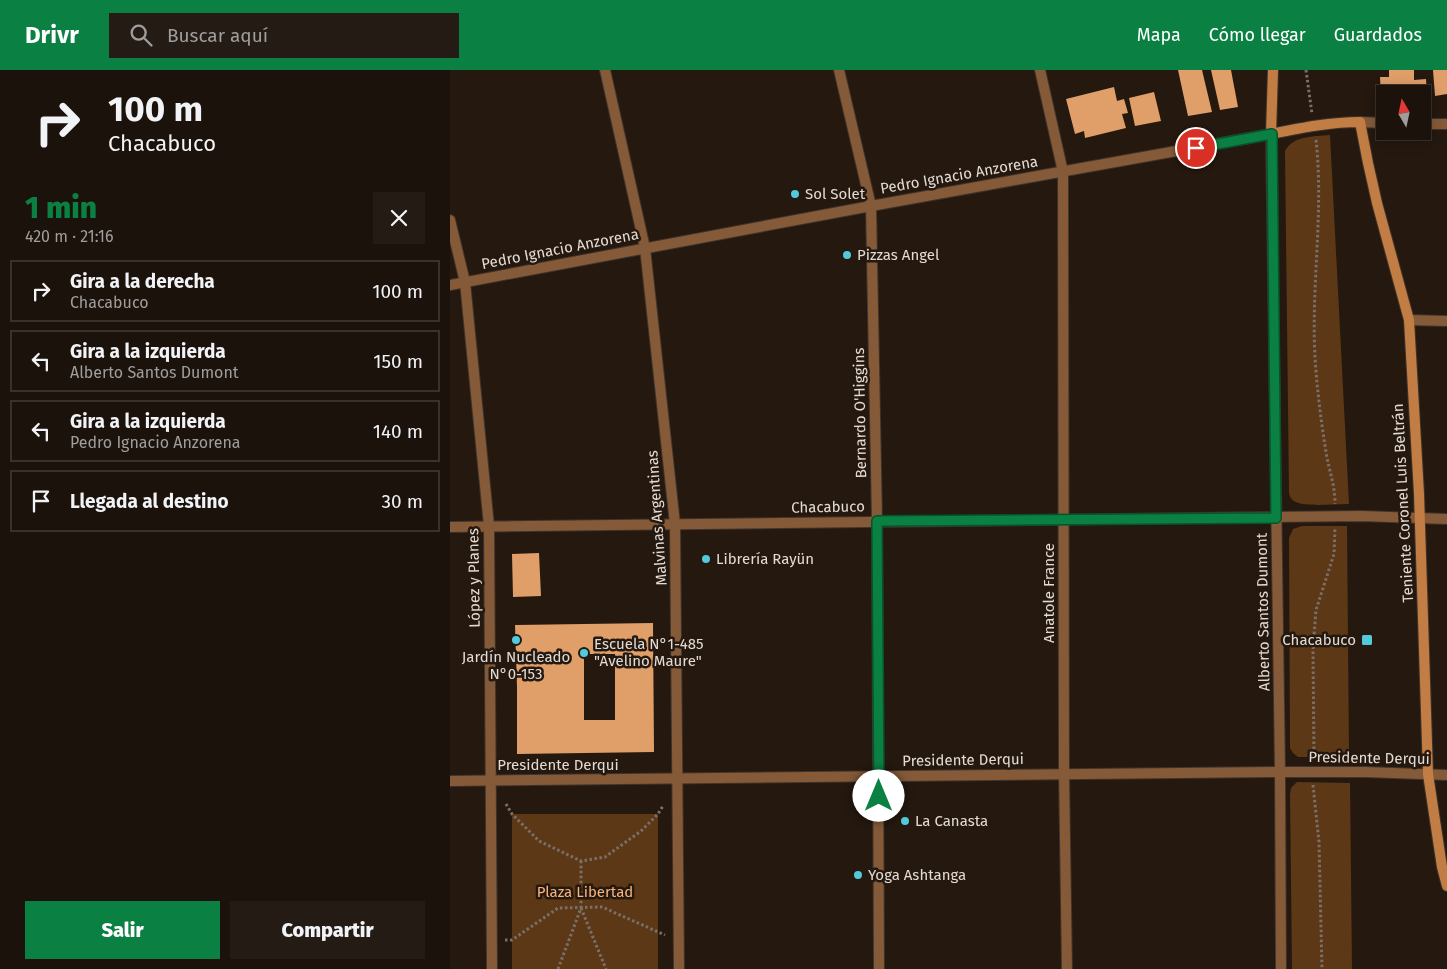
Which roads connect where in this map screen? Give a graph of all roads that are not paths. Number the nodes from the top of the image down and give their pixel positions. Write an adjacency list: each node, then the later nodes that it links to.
1 (606, 70): 13 (street, Malvinas Argentinas)
2 (839, 70): 11 (street, Bernardo O'Higgins)
3 (1040, 70): 10 (street, Anatole France)
4 (1273, 70): 9 (main road)
5 (1360, 122): 6 (street, Pedro Ignacio Anzorena); 9 (main road, Pedro Ignacio Anzorena); 16 (main road, Teniente Coronel Luis Beltrán)
6 (1376, 123)
7 (1431, 124): 8 (street)
8 (1447, 124)
9 (1272, 134): 10 (street, Pedro Ignacio Anzorena); 18 (street, Alberto Santos Dumont)
10 (1063, 172): 11 (street, Pedro Ignacio Anzorena); 21 (street, Anatole France)
11 (871, 206): 13 (street, Pedro Ignacio Anzorena); 22 (street, Bernardo O'Higgins)
12 (450, 220): 14 (street, López y Planes)
13 (645, 248): 14 (street, Pedro Ignacio Anzorena); 23 (street, Malvinas Argentinas)
14 (465, 282): 15 (street, Pedro Ignacio Anzorena); 24 (street, López y Planes)
15 (450, 285)
16 (1409, 320): 17 (street); 19 (main road, Teniente Coronel Luis Beltrán)
17 (1447, 321)
18 (1276, 518): 19 (street, Chacabuco); 21 (street, Chacabuco); 26 (street, Alberto Santos Dumont)
19 (1420, 518): 20 (street, Chacabuco); 28 (main road, Teniente Coronel Luis Beltrán)
20 (1447, 519)
21 (1064, 520): 22 (street, Chacabuco); 27 (street, Anatole France)
22 (877, 521): 23 (street, Chacabuco); 30 (street, Bernardo O'Higgins)
23 (675, 524): 24 (street, Chacabuco); 31 (street, Malvinas Argentinas)
24 (489, 526): 25 (street, Chacabuco); 33 (street, López y Planes)
25 (450, 527)
26 (1280, 772): 27 (street, Presidente Derqui); 28 (street, Presidente Derqui); 39 (street, Alberto Santos Dumont)
27 (1064, 773): 30 (street, Presidente Derqui); 38 (street, Anatole France)
28 (1428, 774): 29 (street, Presidente Derqui); 34 (main road, Teniente Coronel Luis Beltrán)
29 (1447, 775)
30 (879, 777): 31 (street, Presidente Derqui); 37 (street, Bernardo O'Higgins)
31 (678, 780): 33 (street, Presidente Derqui); 36 (street, Malvinas Argentinas)
32 (450, 781): 33 (street, Presidente Derqui)
33 (490, 781): 35 (street, López y Planes)
34 (1447, 886)
35 (492, 969)
36 (679, 969)
37 (879, 969)
38 (1067, 969)
39 (1281, 969)

